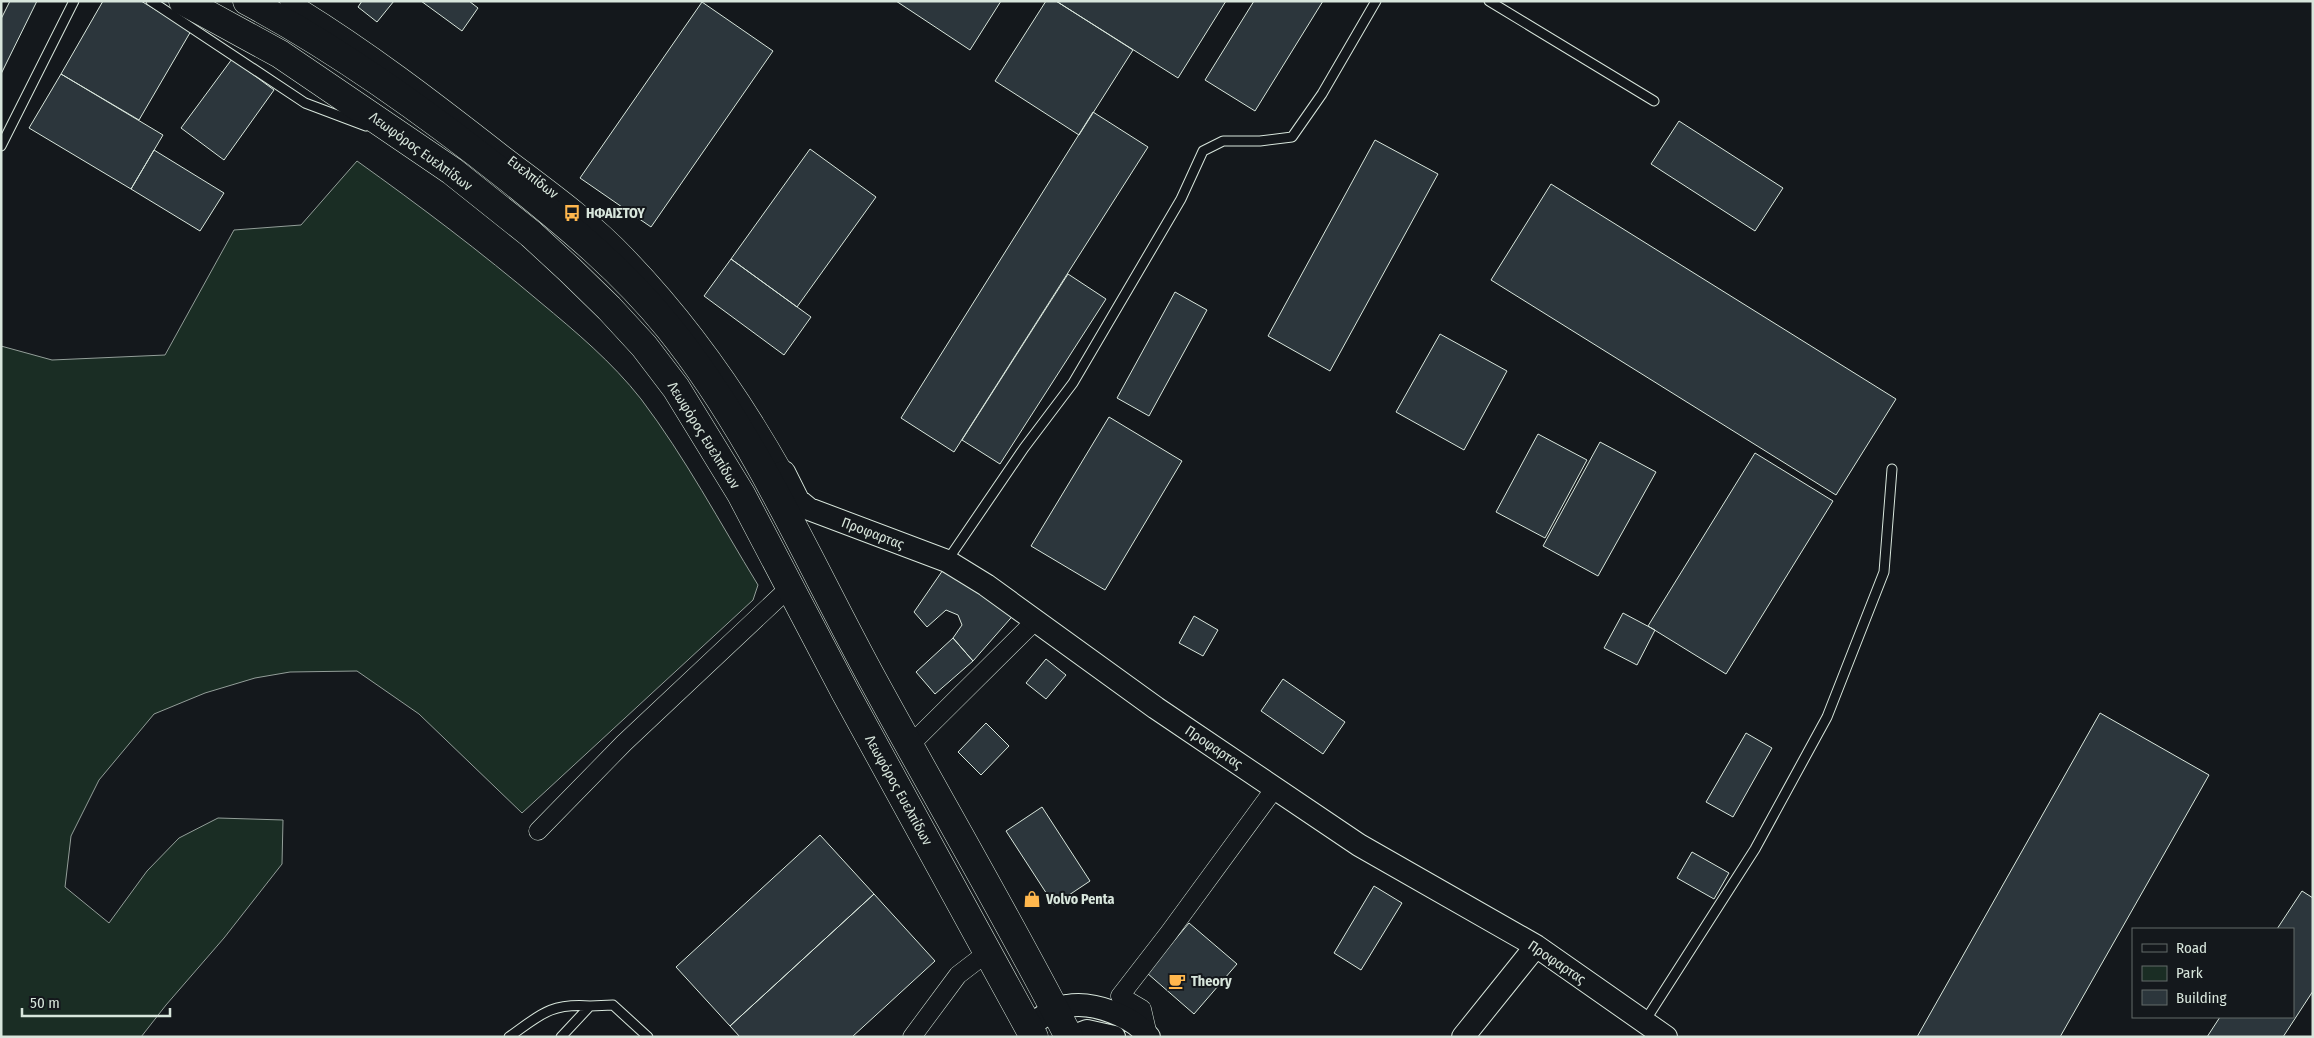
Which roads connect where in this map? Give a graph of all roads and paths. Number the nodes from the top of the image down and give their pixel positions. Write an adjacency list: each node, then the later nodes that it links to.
1 (74, 1): 11 (lane)
2 (151, 1): 10 (lane)
3 (183, 1): 10 (main road, Λεωφόρος Ευελπίδων)
4 (248, 1): 9 (main road)
5 (289, 1): 9 (street)
6 (1376, 1): 14 (lane)
7 (1489, 1): 8 (lane)
8 (1654, 101)
9 (438, 114): 13 (main road)
10 (414, 144): 15 (main road, Λεωφόρος Ευελπίδων)
11 (1, 146)
12 (1892, 469): 24 (lane)
13 (775, 475): 14 (street, Προφαρτας); 17 (main road)
14 (947, 561): 16 (street, Προφαρτας)
15 (790, 587): 19 (street); 21 (main road, Λεωφόρος Ευελπίδων)
16 (1035, 620): 17 (street); 18 (street, Προφαρτας)
17 (909, 746): 22 (main road)
18 (1275, 788): 20 (street, Προφαρτας); 26 (street)
19 (538, 831)
20 (1536, 946): 24 (street, Προφαρτας); 33 (street)
21 (988, 952): 25 (main road, Λεωφόρος Ευελπίδων); 30 (street)
22 (1048, 998): 25 (street); 26 (street); 31 (main road)
23 (590, 1006): 27 (lane); 28 (lane); 29 (lane)
24 (1645, 1021): 34 (street, Προφαρτας)
25 (1031, 1031)
26 (1149, 1036)
27 (510, 1037)
28 (561, 1037)
29 (648, 1037)
30 (912, 1037)
31 (1070, 1037): 32 (street)
32 (1114, 1037)
33 (1463, 1037)
34 (1666, 1037)

